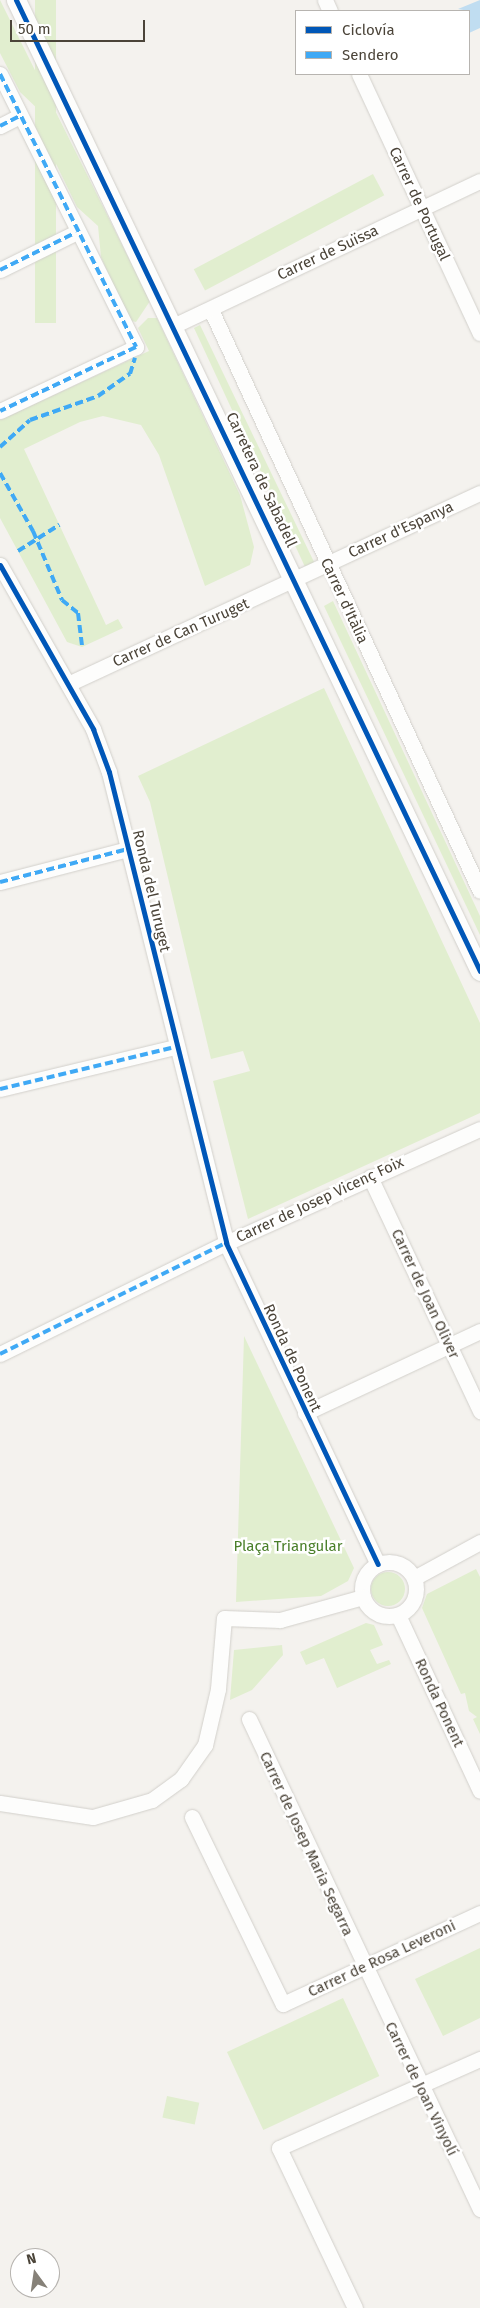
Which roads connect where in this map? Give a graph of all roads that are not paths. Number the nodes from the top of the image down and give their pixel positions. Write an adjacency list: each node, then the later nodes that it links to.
1 (16, 0): 11 (street, Carretera de Sabadell)
2 (0, 74): 4 (street)
3 (359, 75): 7 (street, Carrer de Portugal)
4 (20, 116): 5 (street); 8 (street)
5 (0, 126)
6 (480, 181): 7 (street, Carrer de Suïssa)
7 (421, 209): 10 (street, Carrer de Suïssa); 12 (street, Carrer de Portugal)
8 (75, 233): 9 (street); 13 (street)
9 (0, 270)
10 (211, 310): 11 (street, Carrer de Suïssa); 16 (street, Carrer d'Itàlia)
11 (175, 324): 17 (street, Carretera de Sabadell)
12 (480, 333)
13 (0, 411)
14 (480, 493): 16 (street, Carrer d'Espanya)
15 (0, 564): 18 (street, Ronda del Turuget)
16 (326, 565): 17 (street, Carrer d'Espanya); 21 (street, Carrer d'Itàlia)
17 (294, 581): 18 (street, Carrer de Can Turuget); 22 (street, Carretera de Sabadell)
18 (68, 684): 19 (street, Ronda del Turuget)
19 (128, 849): 20 (street); 23 (street, Ronda del Turuget)
20 (0, 882)
21 (480, 891)
22 (480, 971)
23 (175, 1047): 24 (street); 27 (street, Ronda del Turuget)
24 (0, 1089)
25 (480, 1129): 26 (street, Carrer de Josep Vicenç Foix)
26 (370, 1177): 27 (street, Carrer de Josep Vicenç Foix); 29 (street, Carrer de Joan Oliver)
27 (226, 1243): 30 (street, Carrer de Josep Vicenç Foix); 32 (street, Ronda de Ponent)
28 (480, 1331): 29 (street)
29 (450, 1346): 31 (street, Carrer de Joan Oliver); 32 (street)
30 (0, 1354)
31 (480, 1411)
32 (305, 1413): 34 (street, Ronda de Ponent)
33 (480, 1542): 35 (street)
34 (378, 1564): 35 (street); 36 (street)
35 (414, 1578): 37 (street)
36 (362, 1597): 37 (street); 40 (street)
37 (398, 1615): 39 (street, Ronda Ponent)
38 (249, 1719): 43 (street, Carrer de Josep Maria Segarra)
39 (480, 1791)
40 (0, 1803)
41 (192, 1817): 43 (street, Carrer de Rosa Leveroni)
42 (480, 1914): 43 (street, Carrer de Rosa Leveroni)
43 (363, 1968): 45 (street, Carrer de Joan Vinyolí)
44 (480, 2059): 45 (street)
45 (420, 2085): 46 (street, Carrer de Joan Vinyolí); 47 (street)
46 (480, 2210)
47 (355, 2308)

